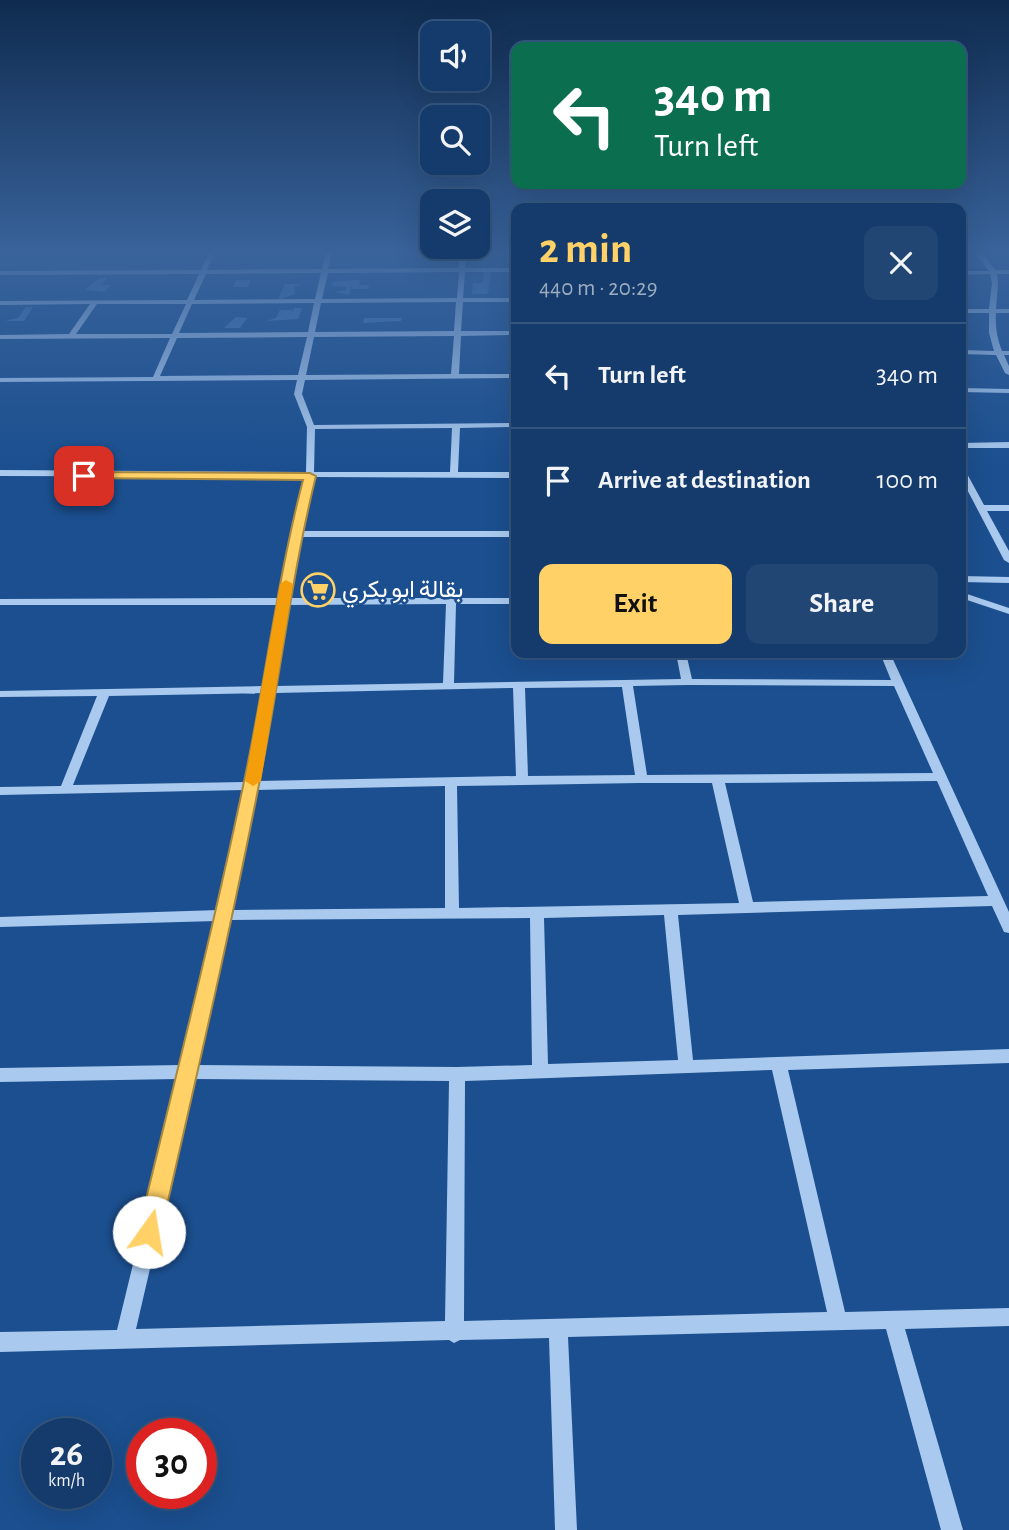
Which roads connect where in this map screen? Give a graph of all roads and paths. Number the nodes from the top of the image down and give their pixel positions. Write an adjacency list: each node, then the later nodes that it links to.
1 (80, 323): 10 (street)
2 (182, 323): 8 (street)
3 (312, 323): 9 (street)
4 (457, 323): 6 (street)
5 (994, 323): 13 (street)
6 (456, 333): 7 (street); 9 (street); 16 (street)
7 (511, 333)
8 (176, 335): 9 (street); 10 (street); 20 (street)
9 (310, 335): 18 (street)
10 (71, 336): 11 (street)
11 (0, 337)
12 (966, 352): 13 (street)
13 (997, 352): 14 (street); 15 (street)
14 (1009, 353)
15 (1009, 373)
16 (455, 376): 17 (street); 18 (street)
17 (511, 376)
18 (300, 378): 20 (street); 25 (street)
19 (0, 380): 20 (street)
20 (155, 380)
21 (966, 390): 22 (street)
22 (1009, 391)
23 (511, 425): 24 (street)
24 (456, 426): 25 (street); 29 (street)
25 (311, 427): 31 (street)
26 (1009, 445): 27 (street)
27 (966, 446)
28 (0, 474): 31 (street)
29 (454, 475): 30 (street); 31 (street)
30 (511, 475)
31 (310, 476): 35 (street)
32 (966, 480): 33 (street)
33 (980, 508): 34 (street); 37 (street)
34 (1009, 508)
35 (295, 534): 36 (street); 43 (street)
36 (511, 534)
37 (1009, 560)
38 (966, 579): 39 (street)
39 (1009, 580)
40 (966, 597): 45 (street)
41 (511, 601): 44 (street)
42 (0, 602): 43 (street)
43 (283, 603): 44 (street); 53 (street)
44 (451, 603): 52 (street)
45 (1009, 611)
46 (682, 658): 48 (street)
47 (887, 658): 49 (street)
48 (687, 682): 49 (street); 50 (street)
49 (898, 683): 56 (street)
50 (627, 685): 51 (street); 58 (street)
51 (519, 686): 52 (street); 57 (street)
52 (448, 687): 53 (street)
53 (270, 689): 54 (street); 61 (street)
54 (105, 691): 55 (street); 62 (street)
55 (0, 694)
56 (940, 777): 59 (street); 64 (street)
57 (522, 780): 58 (street); 60 (street)
58 (642, 780): 59 (street)
59 (718, 780): 65 (street)
60 (451, 782): 61 (street); 67 (street)
61 (251, 786): 62 (street); 69 (street)
62 (65, 790): 63 (street)
63 (0, 791)
64 (996, 901): 65 (street); 71 (street)
65 (747, 908): 66 (street)
66 (670, 909): 68 (street); 74 (street)
67 (452, 912): 68 (street); 69 (street)
68 (537, 913): 75 (street)
69 (225, 915): 70 (street); 76 (street)
70 (0, 922)
71 (1009, 928)
72 (1009, 1056): 73 (street)
73 (779, 1065): 74 (street); 81 (street)
74 (686, 1066): 75 (street)
75 (540, 1070): 77 (street)
76 (186, 1072): 77 (street); 78 (street); 84 (street)
77 (457, 1074): 83 (street)
78 (0, 1075)
79 (1009, 1317): 80 (street)
80 (893, 1319): 81 (street); 87 (street)
81 (838, 1320): 82 (street)
82 (558, 1331): 83 (street); 86 (street)
83 (454, 1333): 84 (street)
84 (124, 1338): 85 (street)
85 (0, 1342)
86 (566, 1530)
87 (952, 1530)

